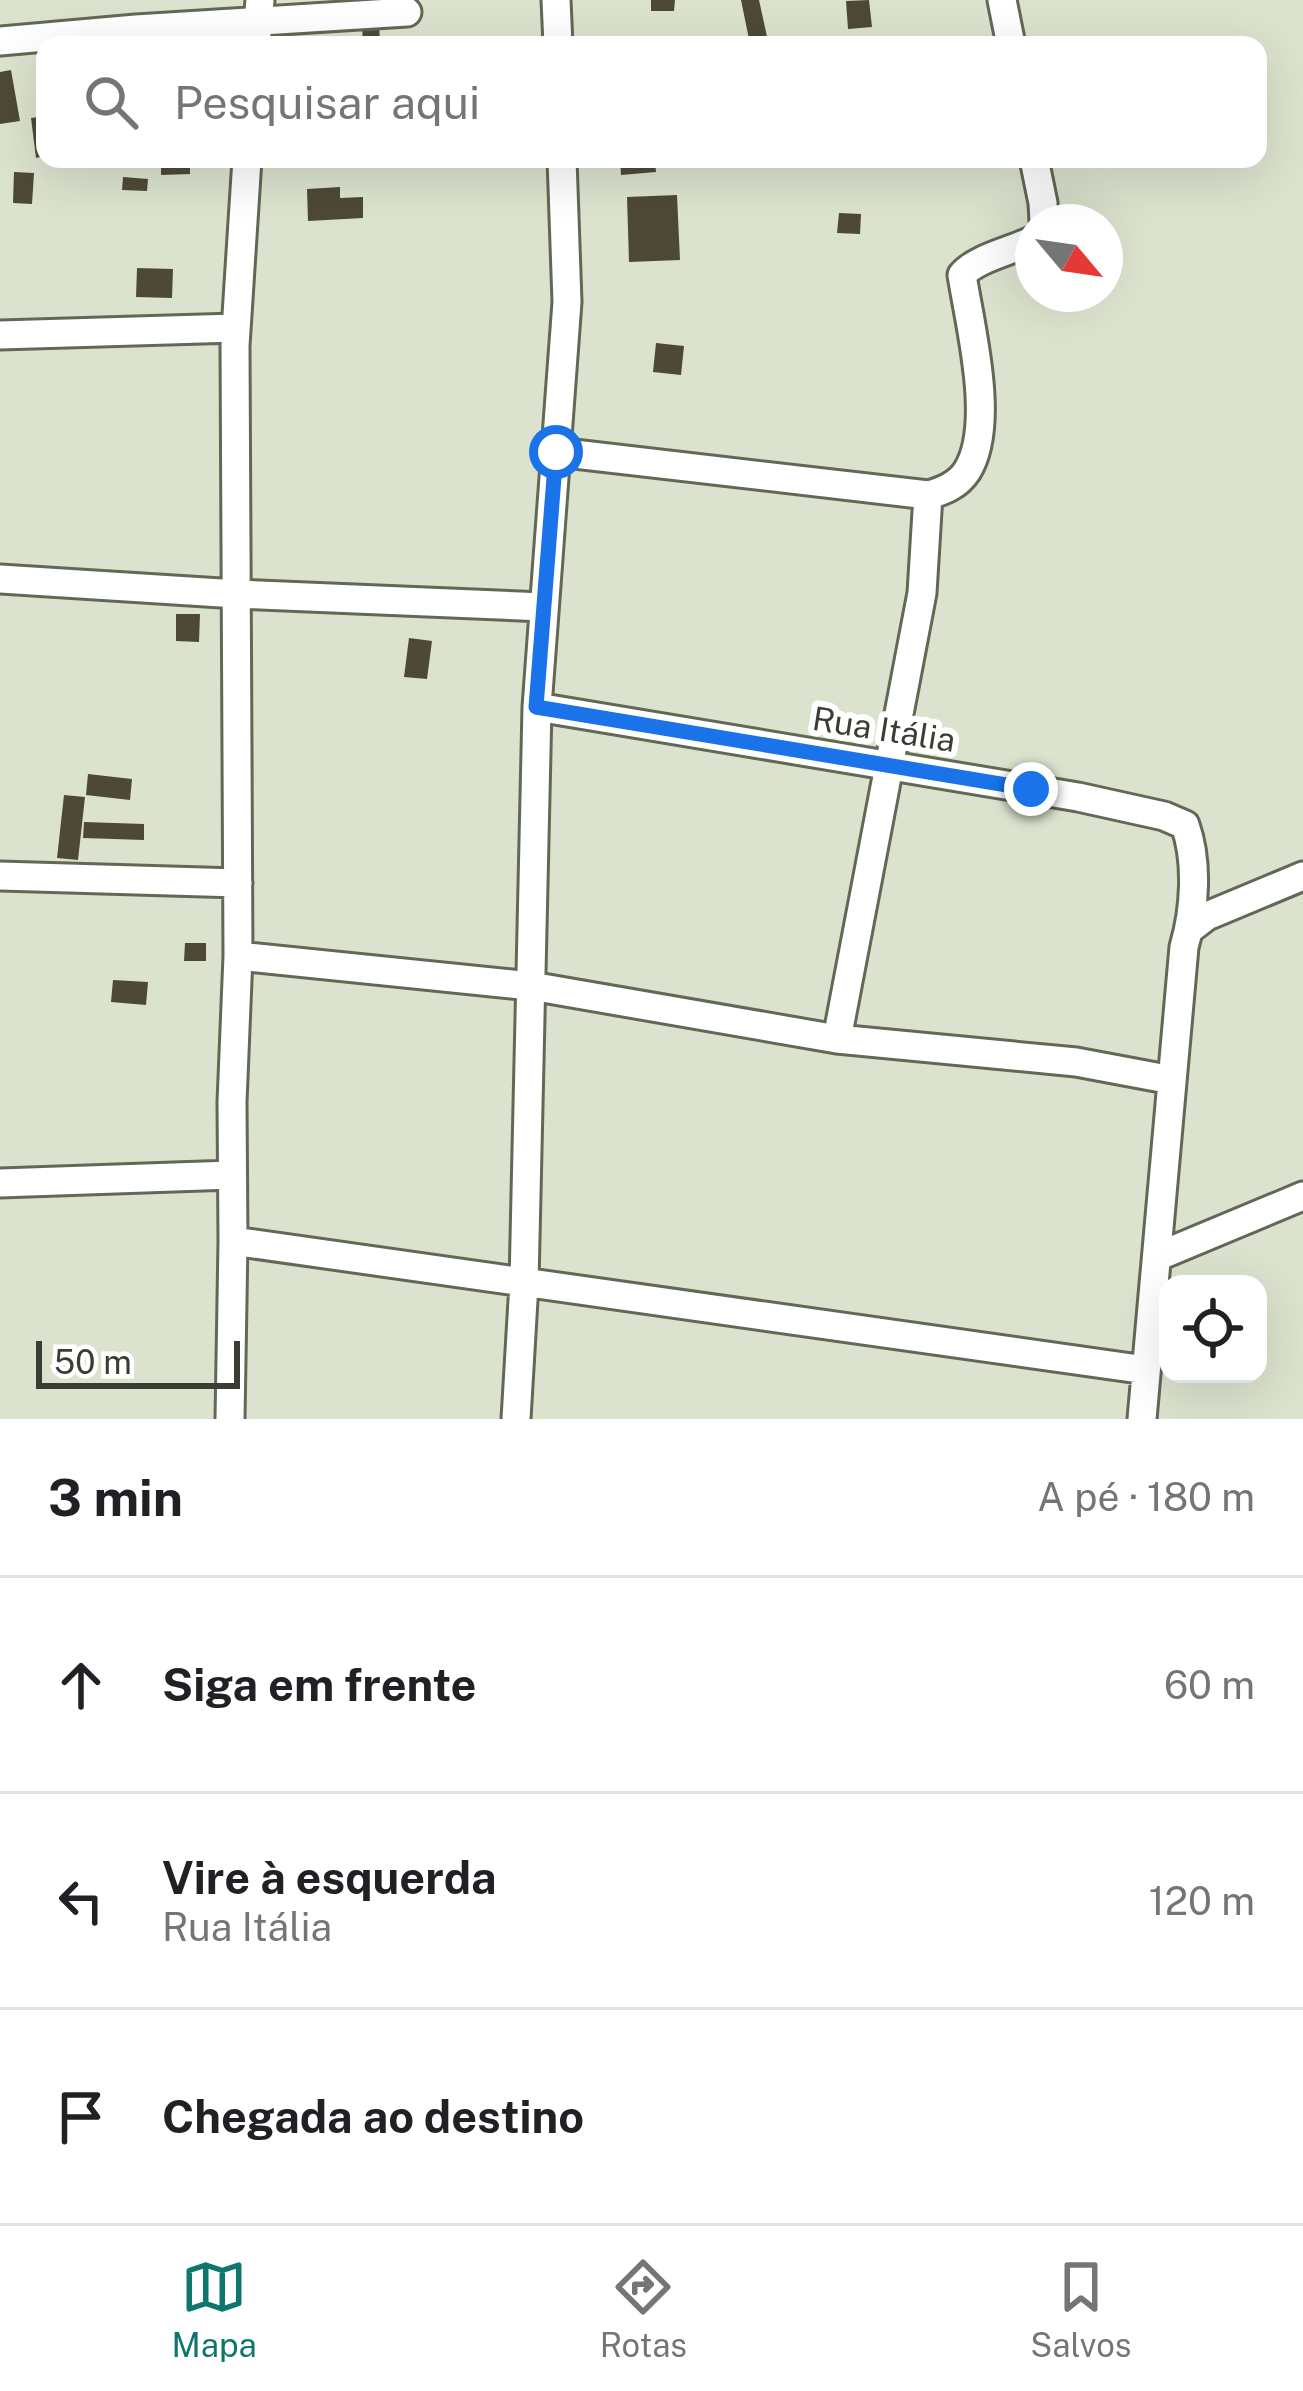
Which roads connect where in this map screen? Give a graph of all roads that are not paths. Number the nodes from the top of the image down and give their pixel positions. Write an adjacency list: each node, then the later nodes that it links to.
1 (556, 0): 6 (street)
2 (1002, 0): 7 (street)
3 (407, 12): 4 (street)
4 (258, 22): 5 (street)
5 (68, 36)
6 (558, 36)
7 (1009, 36)
8 (36, 38): 9 (street)
9 (0, 41)
10 (246, 168): 15 (street)
11 (562, 168): 17 (street)
12 (1036, 168): 13 (street)
13 (1043, 204)
14 (1015, 249): 18 (street)
15 (236, 328): 16 (street); 20 (street)
16 (0, 335)
17 (556, 452): 18 (street); 21 (street)
18 (928, 495): 23 (street)
19 (0, 578): 20 (street)
20 (237, 594): 21 (street); 26 (street)
21 (544, 607): 22 (street)
22 (536, 707): 23 (street, Rua Itália); 29 (street)
23 (890, 766): 27 (street, Rua Itália); 30 (street)
24 (0, 876): 26 (street)
25 (1303, 876): 27 (street)
26 (238, 883): 28 (street)
27 (1190, 928): 31 (street)
28 (238, 956): 29 (street); 32 (street)
29 (531, 986): 30 (street); 37 (street)
30 (837, 1039): 31 (street)
31 (1172, 1080): 36 (street)
32 (232, 1175): 33 (street); 35 (street)
33 (0, 1183)
34 (1303, 1196): 36 (street)
35 (233, 1241): 37 (street); 39 (street)
36 (1159, 1256): 38 (street)
37 (524, 1283): 38 (street); 40 (street)
38 (1146, 1370): 41 (street)
39 (230, 1419)
40 (516, 1419)
41 (1142, 1419)

